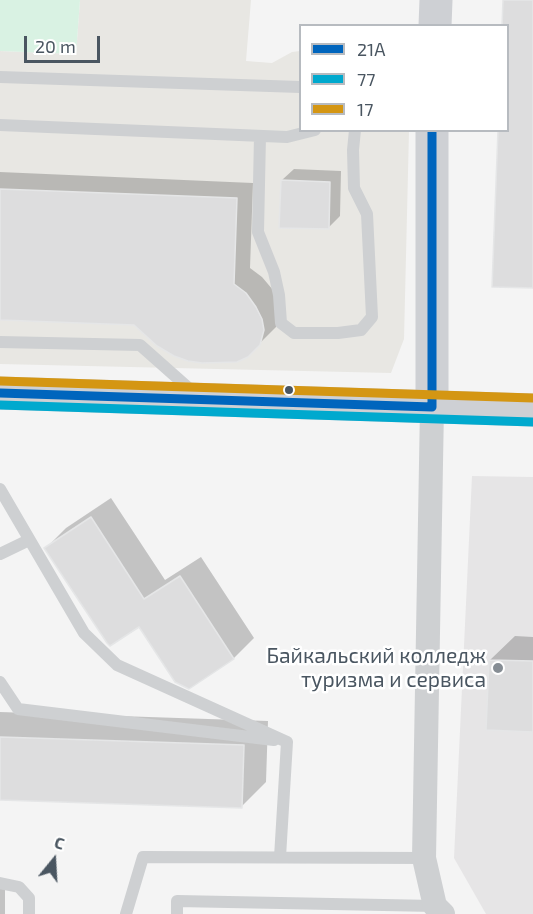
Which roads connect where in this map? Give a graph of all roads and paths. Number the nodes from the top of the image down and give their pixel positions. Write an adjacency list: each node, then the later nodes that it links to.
1 (436, 0): 2 (main road)
2 (435, 24)
3 (0, 77): 4 (lane)
4 (299, 87)
5 (0, 125): 9 (lane)
6 (307, 132): 9 (lane)
7 (355, 132): 9 (lane)
8 (432, 132): 13 (main road)
9 (260, 136)
10 (0, 342): 12 (lane)
11 (0, 393): 12 (main road)
12 (201, 399): 13 (main road)
13 (432, 407): 14 (main road); 21 (street)
14 (533, 410)
15 (0, 489): 16 (lane)
16 (30, 540): 17 (lane); 19 (lane)
17 (0, 554)
18 (0, 682): 19 (lane)
19 (287, 742): 20 (lane)
20 (280, 857): 21 (lane); 25 (lane)
21 (424, 858): 23 (street)
22 (0, 883): 24 (lane)
23 (439, 910): 26 (lane)
24 (29, 914)
25 (126, 914)
26 (177, 914)

